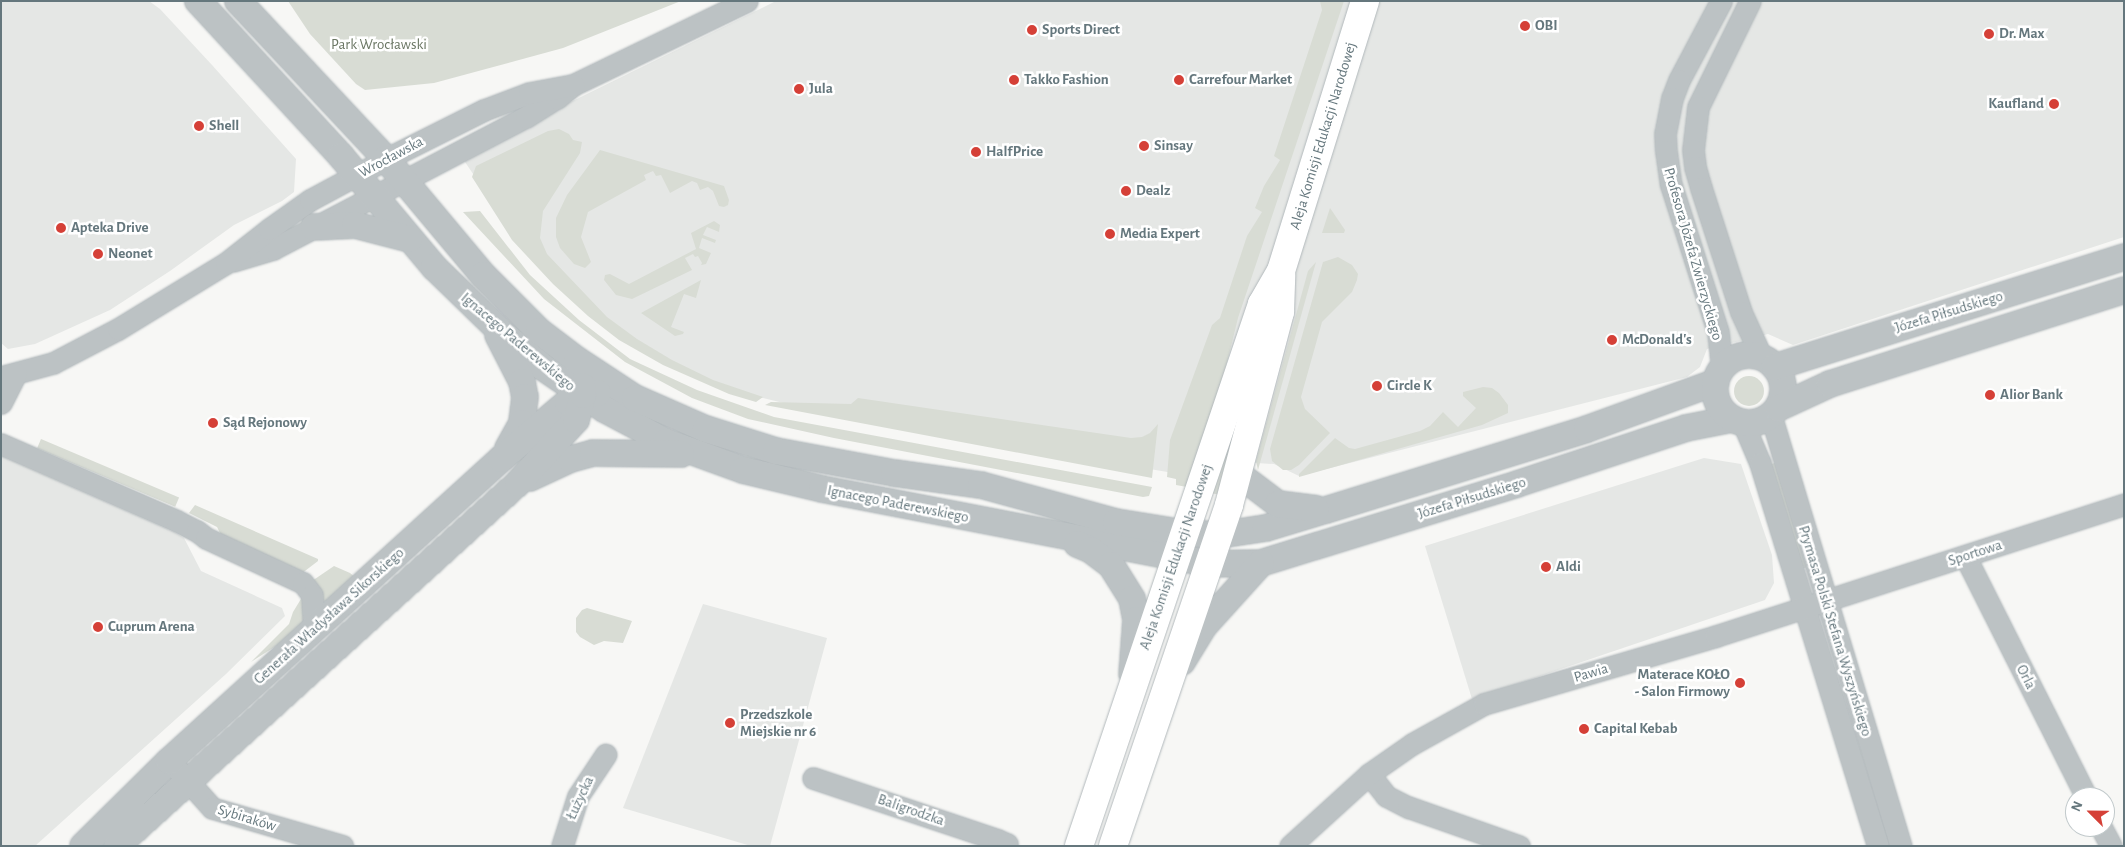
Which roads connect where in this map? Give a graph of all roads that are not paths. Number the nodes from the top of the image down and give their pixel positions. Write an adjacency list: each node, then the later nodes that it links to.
1 (198, 1): 9 (street, Ignacego Paderewskiego)
2 (238, 1): 8 (street, Ignacego Paderewskiego)
3 (747, 1): 7 (street, Wrocławska)
4 (1365, 1): 16 (main road, Aleja Komisji Edukacji Narodowej)
5 (1721, 1): 21 (street, Profesora Józefa Zwierzyckiego)
6 (1750, 1): 20 (street, Profesora Józefa Zwierzyckiego)
7 (573, 85): 8 (street, Wrocławska); 10 (street, Wrocławska)
8 (386, 159): 9 (street, Wrocławska); 10 (street, Ignacego Paderewskiego)
9 (356, 175): 11 (street, Ignacego Paderewskiego); 15 (street, Wrocławska)
10 (403, 180): 11 (street, Wrocławska); 19 (street, Ignacego Paderewskiego)
11 (374, 196): 12 (street, Wrocławska); 13 (street, Ignacego Paderewskiego)
12 (314, 227): 13 (street); 15 (street, Wrocławska)
13 (409, 239): 18 (street, Ignacego Paderewskiego)
14 (2124, 257): 20 (street, Józefa Piłsudskiego)
15 (226, 263): 22 (street, Wrocławska)
16 (1281, 271): 31 (main road, Aleja Komisji Edukacji Narodowej); 37 (main road, Aleja Komisji Edukacji Narodowej)
17 (2124, 290): 26 (street)
18 (494, 325): 24 (street, Ignacego Paderewskiego); 30 (street)
19 (577, 360): 23 (street, Ignacego Paderewskiego); 24 (street, Generała Władysława Sikorskiego)
20 (1768, 362): 21 (street); 26 (street)
21 (1719, 375): 27 (street); 34 (street)
22 (9, 376): 25 (street)
23 (626, 392): 24 (street, Generała Władysława Sikorskiego); 37 (street, Ignacego Paderewskiego)
24 (583, 395): 29 (street, Ignacego Paderewskiego); 30 (street, Generała Władysława Sikorskiego); 32 (street, Generała Władysława Sikorskiego)
25 (1, 403)
26 (1774, 412): 27 (street); 41 (street, Prymasa Polski Stefana Wyszyńskiego)
27 (1737, 421): 39 (street, Józefa Piłsudskiego); 42 (street, Prymasa Polski Stefana Wyszyńskiego)
28 (1, 444): 43 (street)
29 (697, 454): 32 (street); 36 (street, Ignacego Paderewskiego)
30 (501, 459): 43 (street, Generała Władysława Sikorskiego)
31 (1237, 473): 34 (street); 35 (main road, Aleja Komisji Edukacji Narodowej)
32 (518, 483): 50 (street, Generała Władysława Sikorskiego)
33 (2124, 504): 38 (street, Sportowa)
34 (1326, 510): 35 (street)
35 (1220, 535): 37 (street, Ignacego Paderewskiego); 40 (main road, Aleja Komisji Edukacji Narodowej)
36 (1060, 536): 37 (street, Ignacego Paderewskiego); 45 (street)
37 (1180, 545): 40 (street, Ignacego Paderewskiego); 45 (main road, Aleja Komisji Edukacji Narodowej)
38 (1965, 556): 41 (street, Sportowa); 51 (street, Orla)
39 (1261, 563): 40 (street, Józefa Piłsudskiego); 44 (street)
40 (1210, 564): 44 (main road, Aleja Komisji Edukacji Narodowej)
41 (1826, 600): 42 (street, Pawia); 62 (street, Prymasa Polski Stefana Wyszyńskiego)
42 (1804, 607): 48 (street, Pawia); 61 (street, Prymasa Polski Stefana Wyszyńskiego)
43 (314, 630): 47 (street, Generała Władysława Sikorskiego)
44 (1170, 684): 58 (main road, Aleja Komisji Edukacji Narodowej)
45 (1131, 690): 57 (main road, Aleja Komisji Edukacji Narodowej)
46 (606, 754): 55 (street, Łużycka)
47 (169, 761): 50 (street, Sybiraków); 52 (street, Generała Władysława Sikorskiego)
48 (1369, 774): 59 (street, Pawia); 60 (street)
49 (812, 778): 56 (street, Baligrodzka)
50 (188, 781): 53 (street, Generała Władysława Sikorskiego); 54 (street, Sybiraków)
51 (2081, 787)
52 (83, 846)
53 (117, 846)
54 (343, 846)
55 (562, 846)
56 (1008, 846)
57 (1079, 846)
58 (1113, 846)
59 (1290, 846)
60 (1519, 846)
61 (1878, 846)
62 (1901, 846)

